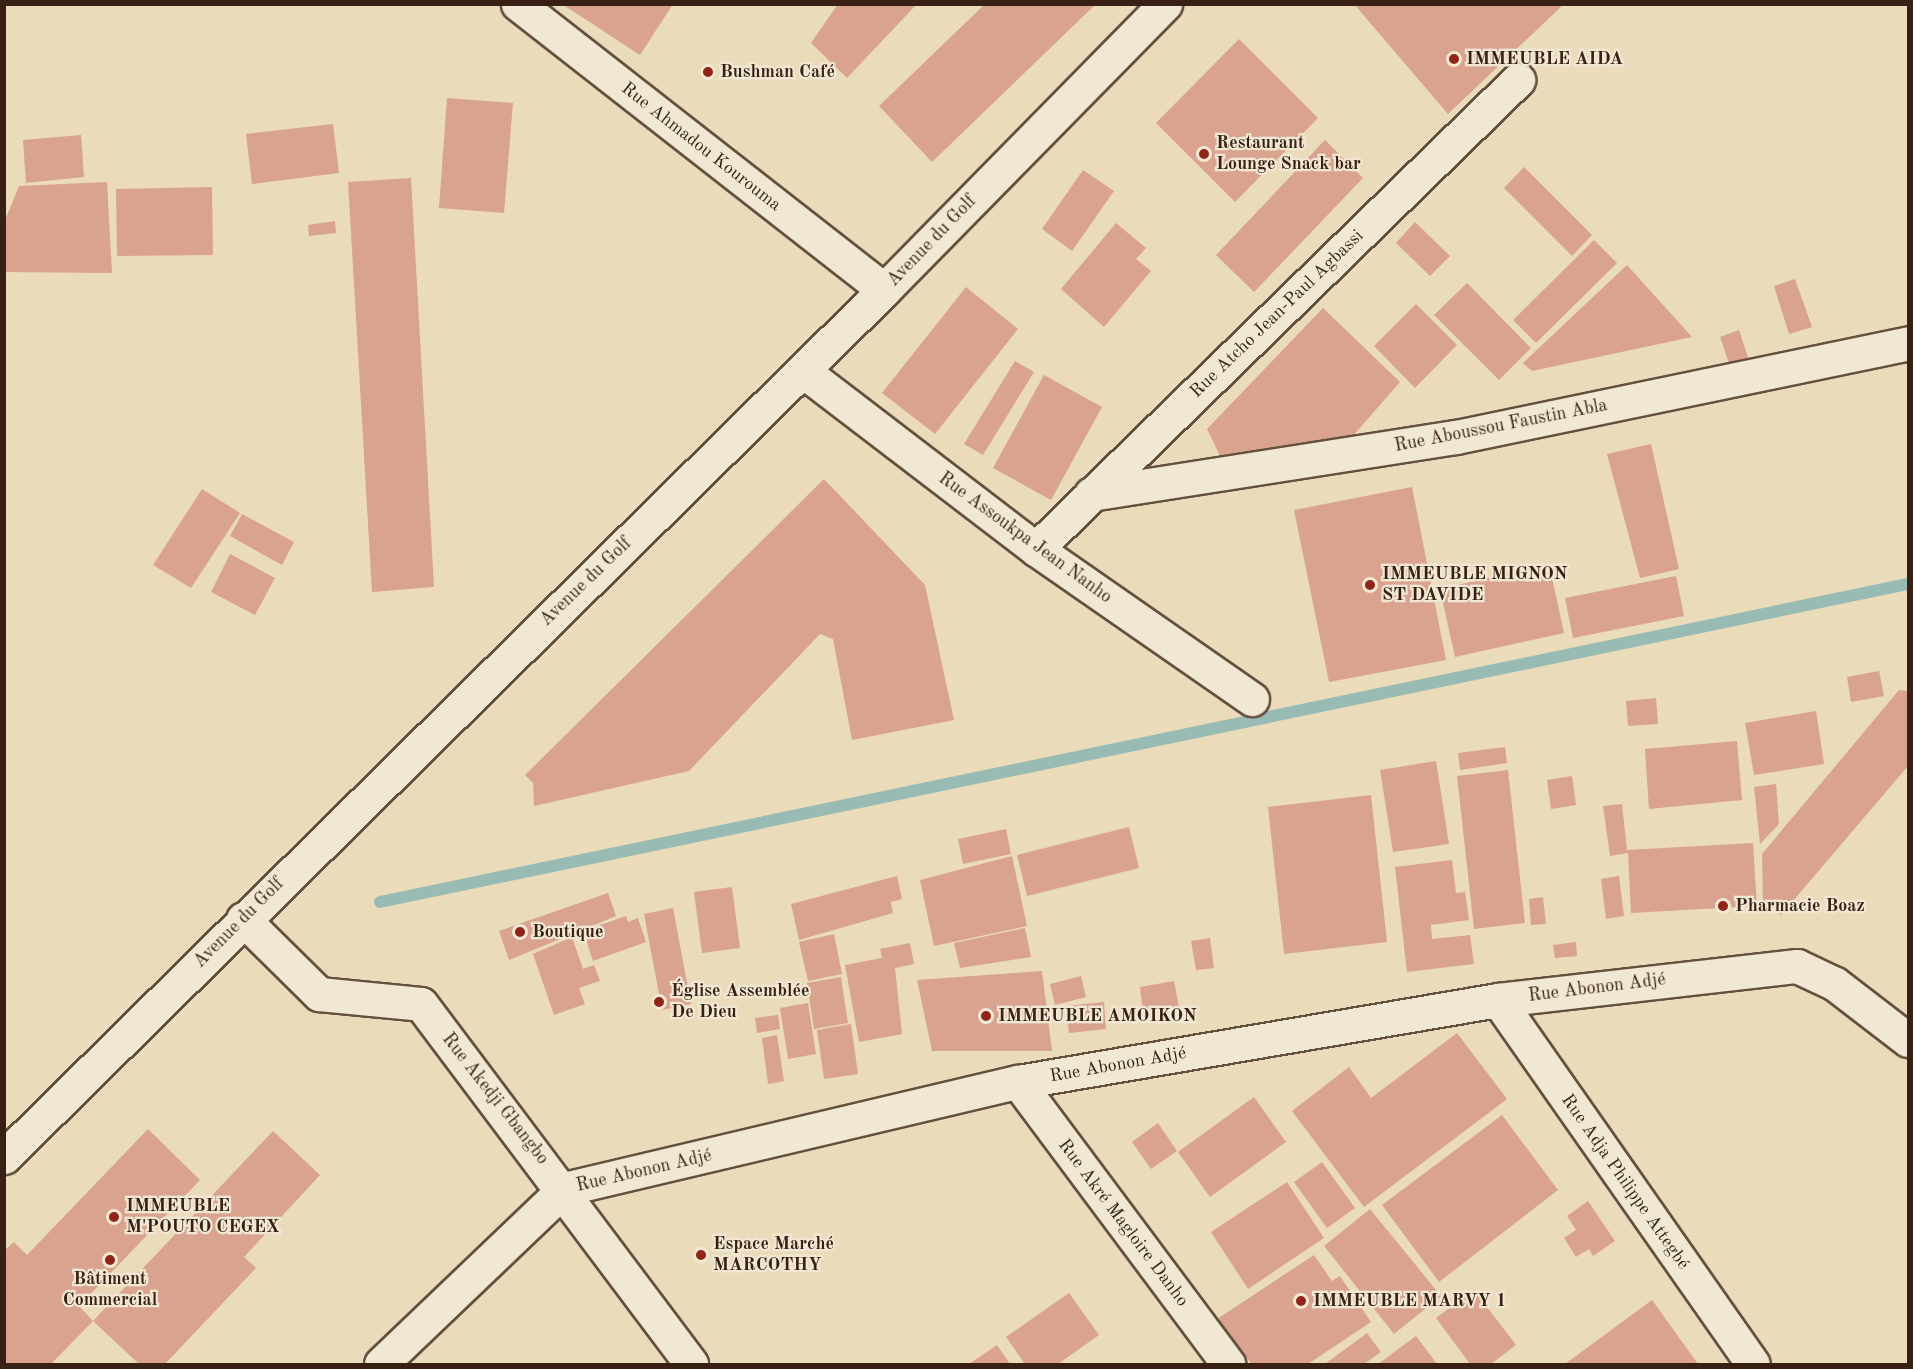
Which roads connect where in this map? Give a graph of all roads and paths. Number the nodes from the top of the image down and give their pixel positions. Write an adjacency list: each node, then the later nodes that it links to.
1 (518, 4): 4 (street, Rue Ahmadou Kourouma)
2 (1165, 4): 4 (street, Avenue du Golf)
3 (1518, 80): 7 (street, Rue Atcho Jean-Paul Agbassi)
4 (884, 290): 6 (street, Avenue du Golf)
5 (1908, 343): 7 (street, Rue Aboussou Faustin Abla)
6 (802, 371): 8 (street, Rue Assoukpa Jean Nanho); 10 (street, Avenue du Golf)
7 (1091, 494): 8 (street, Rue Atcho Jean-Paul Agbassi)
8 (1036, 549): 9 (street, Rue Assoukpa Jean Nanho)
9 (1252, 699)
10 (243, 919): 14 (street, Avenue du Golf); 15 (street, Rue Akedji Gbangbo)
11 (1498, 1000): 12 (street, Rue Abonon Adjé); 13 (street, Rue Abonon Adjé); 19 (street, Rue Adja Philippe Attegbé)
12 (1908, 1040)
13 (1018, 1082): 15 (street, Rue Abonon Adjé); 18 (street, Rue Akré Magloire Danho)
14 (4, 1157)
15 (564, 1189): 16 (street, Rue Abonon Adjé); 17 (street, Rue Akedji Gbangbo)
16 (381, 1365)
17 (691, 1365)
18 (1228, 1365)
19 (1753, 1365)

